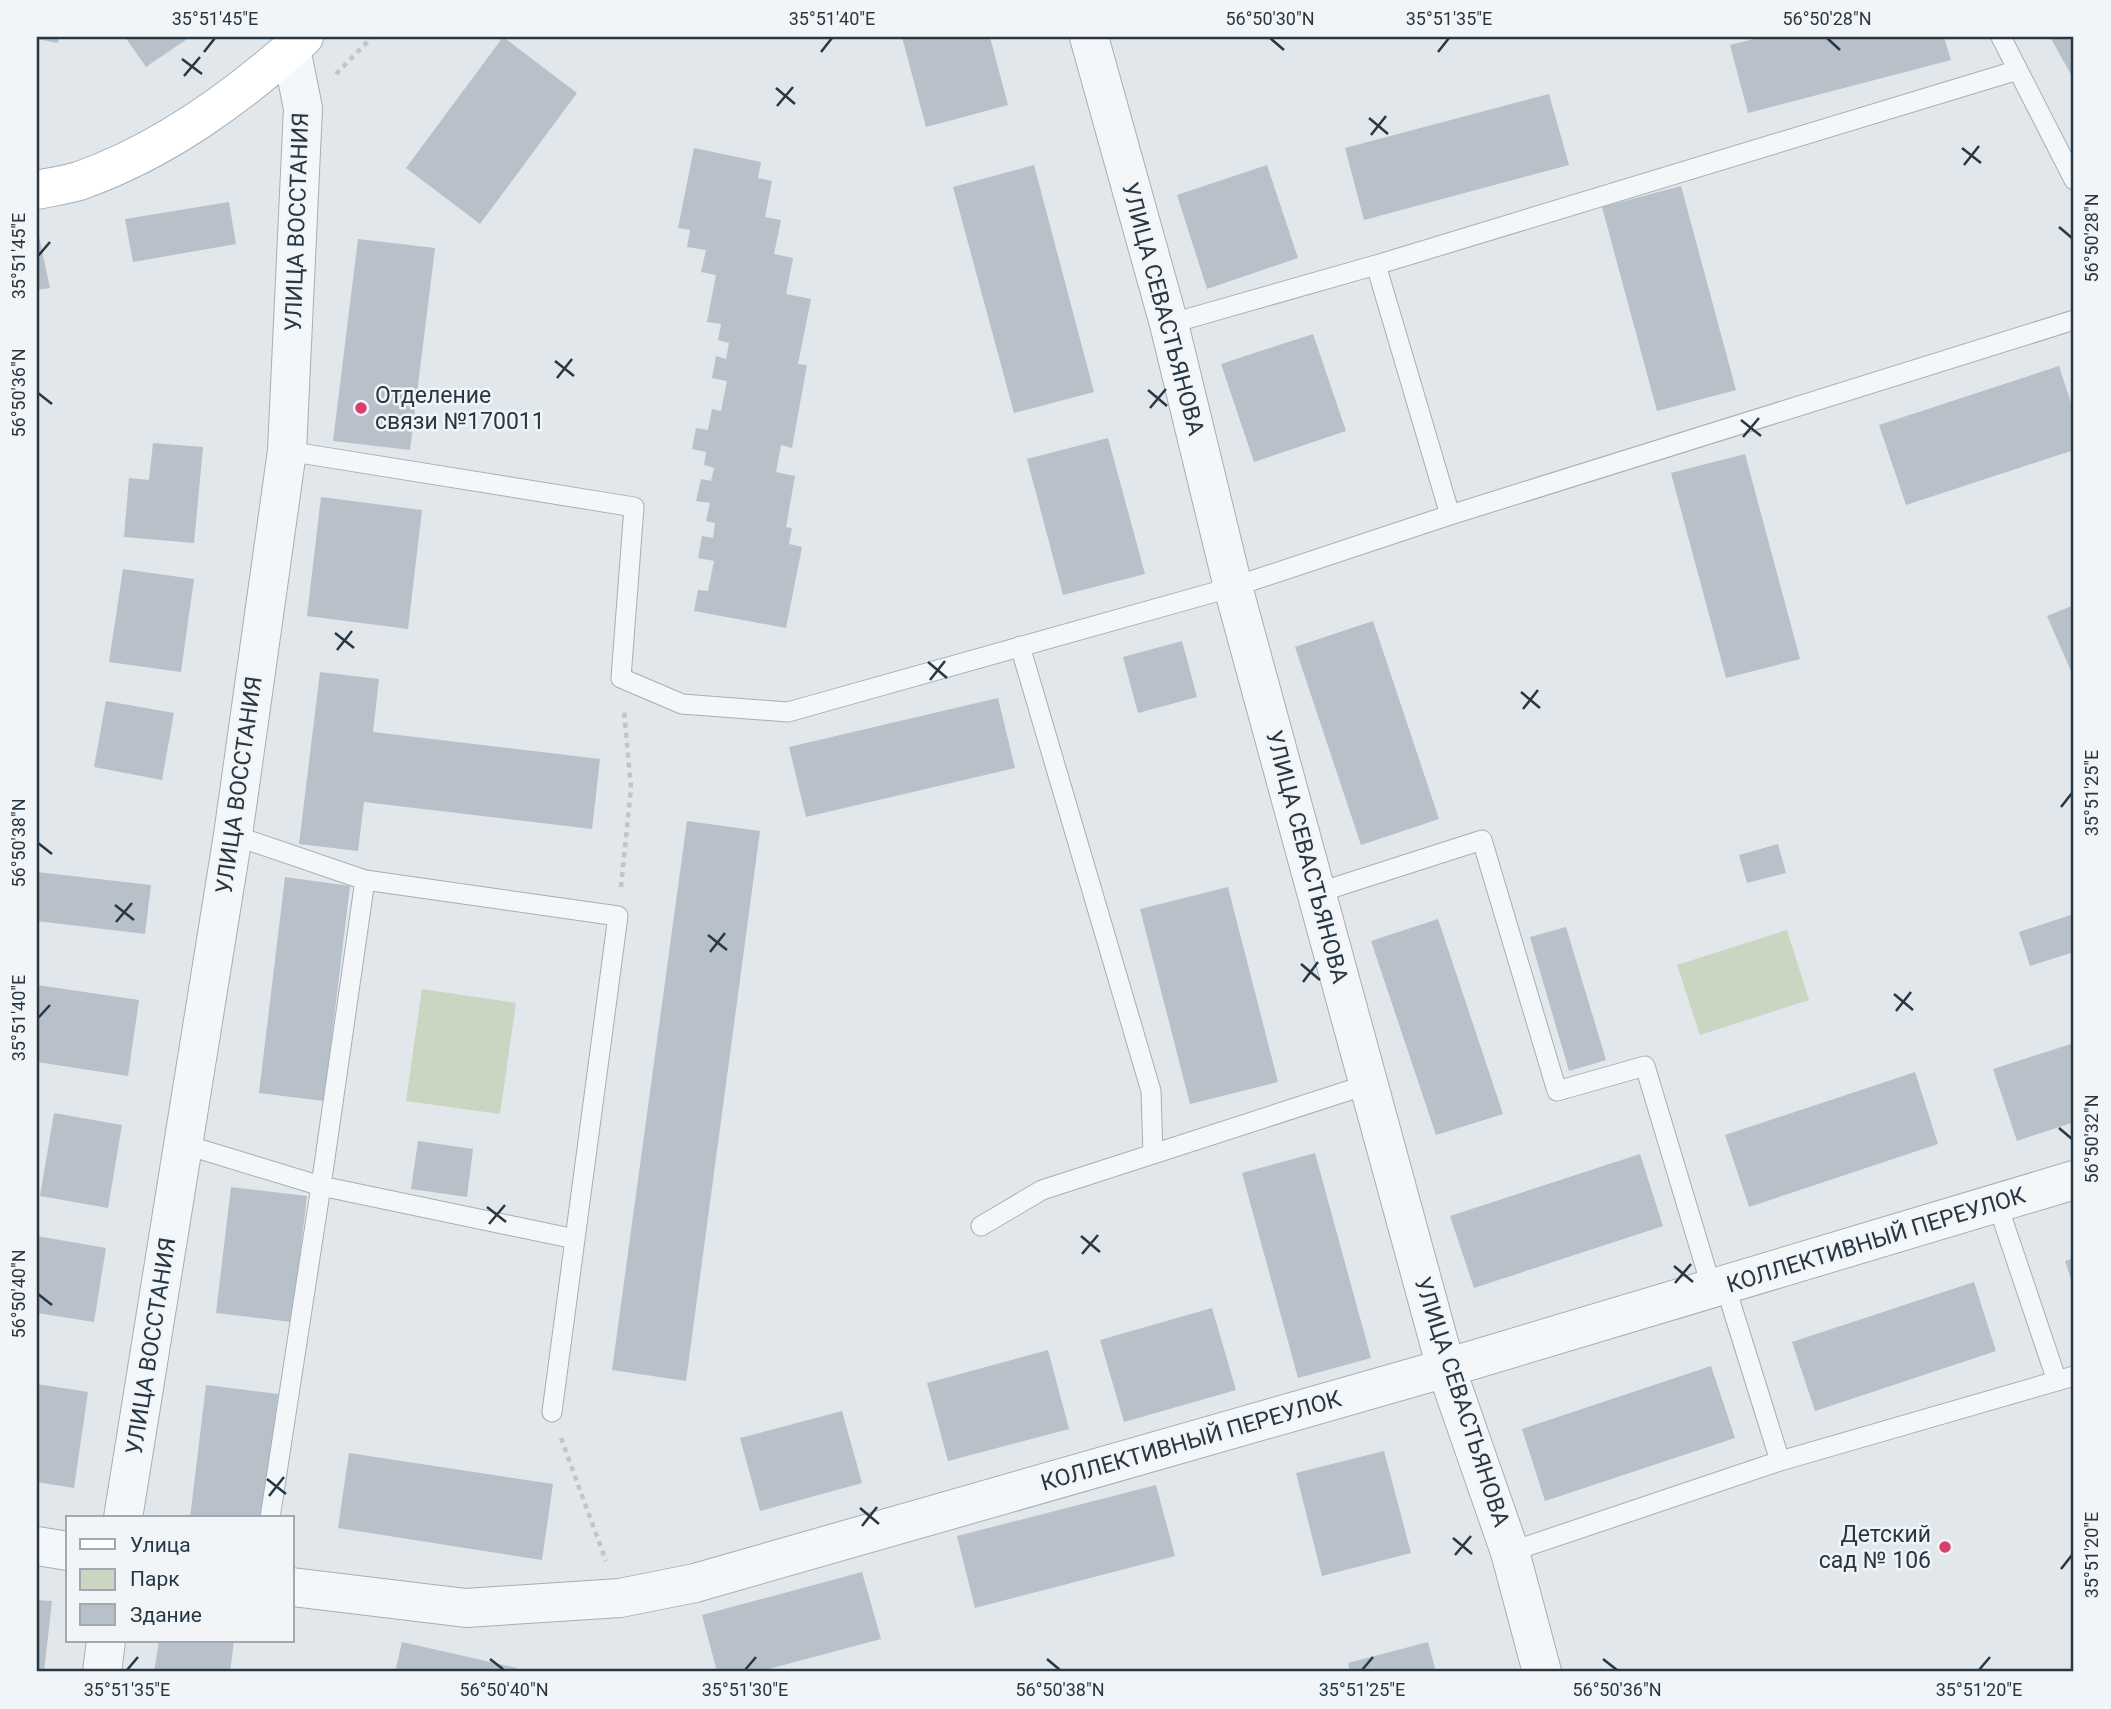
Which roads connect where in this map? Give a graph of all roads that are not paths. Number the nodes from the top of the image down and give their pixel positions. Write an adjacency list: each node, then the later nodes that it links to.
1 (1089, 37): 9 (street, УЛИЦА СЕВАСТЬЯНОВА)
2 (2001, 37): 4 (lane)
3 (297, 43): 6 (main road); 10 (street, УЛИЦА ВОССТАНИЯ)
4 (2018, 70): 5 (lane); 7 (lane)
5 (2074, 180)
6 (37, 190)
7 (1376, 265): 9 (lane); 11 (lane)
8 (2074, 320): 11 (lane)
9 (1169, 324): 12 (street, УЛИЦА СЕВАСТЬЯНОВА)
10 (288, 451): 13 (lane); 14 (street, УЛИЦА ВОССТАНИЯ)
11 (1450, 515): 12 (lane)
12 (1233, 587): 13 (lane); 16 (street, УЛИЦА СЕВАСТЬЯНОВА)
13 (1020, 646): 19 (lane)
14 (233, 835): 15 (lane); 18 (street, УЛИЦА ВОССТАНИЯ)
15 (365, 880): 21 (lane); 24 (lane)
16 (1317, 893): 17 (street, УЛИЦА СЕВАСТЬЯНОВА); 25 (lane)
17 (1369, 1084): 19 (lane); 26 (street, УЛИЦА СЕВАСТЬЯНОВА)
18 (183, 1144): 21 (lane); 30 (street, УЛИЦА ВОССТАНИЯ)
19 (1153, 1153): 23 (lane)
20 (2074, 1180): 22 (street, КОЛЛЕКТИВНЫЙ ПЕРЕУЛОК)
21 (321, 1186): 24 (lane); 31 (lane)
22 (1997, 1203): 25 (street, КОЛЛЕКТИВНЫЙ ПЕРЕУЛОК); 27 (lane)
23 (981, 1226)
24 (575, 1239): 28 (lane)
25 (1719, 1287): 26 (street, КОЛЛЕКТИВНЫЙ ПЕРЕУЛОК); 29 (lane)
26 (1446, 1368): 34 (street, УЛИЦА СЕВАСТЬЯНОВА); 35 (street, КОЛЛЕКТИВНЫЙ ПЕРЕУЛОК)
27 (2066, 1379): 29 (lane)
28 (552, 1412)
29 (1780, 1461): 34 (lane)
30 (123, 1516)
31 (270, 1516)
32 (37, 1546): 33 (street)
33 (66, 1551)
34 (1510, 1552): 38 (street, УЛИЦА СЕВАСТЬЯНОВА)
35 (294, 1587)
36 (106, 1642): 37 (street)
37 (102, 1672)
38 (1542, 1672)

